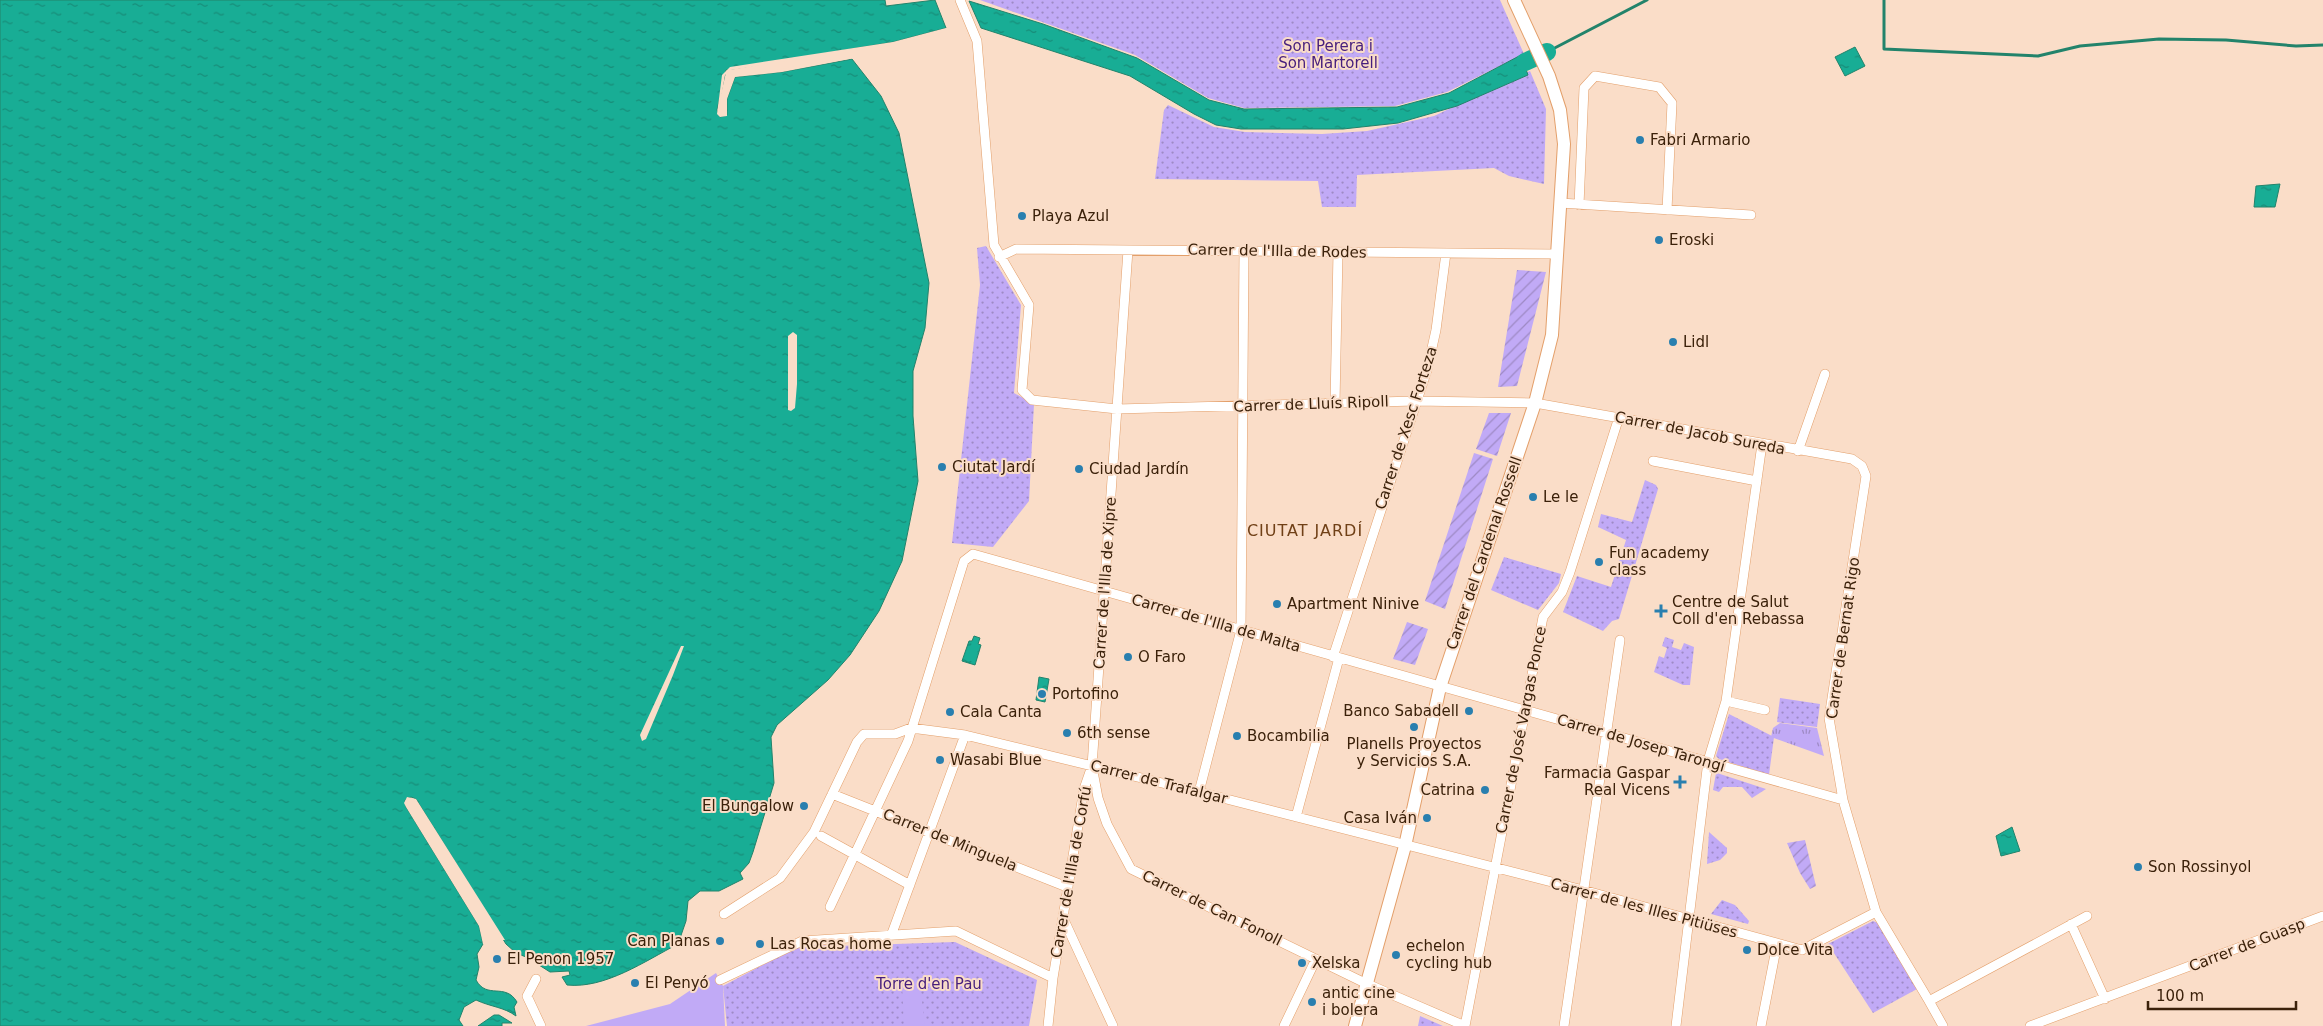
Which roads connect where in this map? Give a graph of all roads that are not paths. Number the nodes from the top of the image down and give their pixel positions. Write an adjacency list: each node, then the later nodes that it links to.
1 (960, 0): 12 (street)
2 (1514, 0): 3 (street, Carrer del Cardenal Rossell)
3 (1560, 203): 4 (street); 11 (street, Carrer del Cardenal Rossell)
4 (1579, 204): 5 (street); 5 (street)
5 (1667, 210): 6 (street)
6 (1751, 215)
7 (1128, 250): 8 (street, Carrer de l'Illa de Rodes); 12 (street, Carrer de l'Illa de Rodes); 18 (street, Carrer de l'Illa de Xipre)
8 (1244, 251): 9 (street, Carrer de l'Illa de Rodes); 17 (street)
9 (1338, 252): 10 (street, Carrer de l'Illa de Rodes); 16 (street)
10 (1446, 253): 11 (street, Carrer de l'Illa de Rodes); 14 (street, Carrer de Xesc Forteza)
11 (1557, 254): 15 (street, Carrer del Cardenal Rossell)
12 (999, 256): 18 (street, Carrer de Lluís Ripoll)
13 (1825, 374): 21 (street)
14 (1415, 401): 15 (street, Carrer de Lluís Ripoll); 16 (street, Carrer de Lluís Ripoll); 28 (street, Carrer de Xesc Forteza)
15 (1535, 402): 19 (street, Carrer de Jacob Sureda); 29 (street, Carrer del Cardenal Rossell)
16 (1335, 404): 17 (street, Carrer de Lluís Ripoll)
17 (1244, 406): 18 (street, Carrer de Lluís Ripoll); 26 (street)
18 (1117, 409): 25 (street, Carrer de l'Illa de Xipre)
19 (1619, 417): 20 (street, Carrer de Jacob Sureda); 31 (street, Carrer de José Vargas Ponce)
20 (1762, 444): 21 (street, Carrer de Jacob Sureda); 24 (street)
21 (1798, 451): 23 (street, Carrer de Jacob Sureda)
22 (1653, 461): 24 (street)
23 (1862, 466): 40 (street, Carrer de Bernat Rigo)
24 (1757, 481): 30 (street)
25 (1105, 591): 26 (street, Carrer de l'Illa de Malta); 33 (street, Carrer de l'Illa de Malta); 37 (street, Carrer de l'Illa de Xipre)
26 (1241, 630): 28 (street, Carrer de l'Illa de Malta); 38 (street)
27 (1620, 640): 34 (street)
28 (1336, 658): 29 (street, Carrer de l'Illa de Malta); 42 (street, Carrer de Xesc Forteza)
29 (1440, 687): 31 (street, Carrer de Josep Tarongí); 45 (street, Carrer del Cardenal Rossell)
30 (1726, 701): 32 (street); 36 (street)
31 (1524, 710): 34 (street, Carrer de Josep Tarongí); 47 (street, Carrer de José Vargas Ponce)
32 (1765, 710)
33 (911, 728): 35 (street, Carrer de Trafalgar); 39 (street, Carrer de Trafalgar); 41 (street)
34 (1607, 732): 36 (street, Carrer de Josep Tarongí); 50 (street)
35 (965, 735): 37 (street, Carrer de Trafalgar); 43 (street)
36 (1708, 761): 40 (street, Carrer de Josep Tarongí); 57 (street)
37 (1092, 766): 38 (street, Carrer de Trafalgar); 49 (street, Carrer de l'Illa de Corfú); 61 (street, Carrer de Can Fonoll)
38 (1199, 792): 42 (street, Carrer de Trafalgar)
39 (832, 794): 41 (street, Carrer de Minguela); 53 (street)
40 (1842, 800): 52 (street, Carrer de Bernat Rigo)
41 (876, 811): 43 (street, Carrer de Minguela); 46 (street)
42 (1296, 817): 45 (street, Carrer de Trafalgar)
43 (929, 832): 48 (street); 49 (street, Carrer de Minguela)
44 (821, 836): 46 (street)
45 (1405, 846): 47 (street, Carrer de les Illes Pitiüses); 65 (street, Carrer del Cardenal Rossell)
46 (855, 855): 48 (street); 51 (street)
47 (1495, 868): 50 (street, Carrer de les Illes Pitiüses); 73 (street, Carrer de José Vargas Ponce)
48 (910, 885): 59 (street)
49 (1067, 887): 56 (street, Carrer de l'Illa de Corfú)
50 (1583, 890): 57 (street, Carrer de les Illes Pitiüses); 74 (street)
51 (830, 907)
52 (1876, 912): 60 (street, Carrer de les Illes Pitiüses); 67 (street, Carrer de Bernat Rigo)
53 (724, 914)
54 (2087, 916): 58 (street)
55 (2323, 916): 66 (street, Carrer de Guasp)
56 (1063, 919): 63 (street, Carrer de l'Illa de Corfú); 70 (street)
57 (1688, 920): 60 (street, Carrer de les Illes Pitiüses); 75 (street)
58 (2071, 924): 66 (street); 67 (street)
59 (891, 936): 63 (street); 64 (street)
60 (1777, 944): 76 (street)
61 (1316, 959): 65 (street, Carrer de Can Fonoll); 71 (street)
62 (536, 978): 68 (street)
63 (1053, 978): 69 (street, Carrer de l'Illa de Corfú)
64 (720, 980)
65 (1365, 983): 72 (street, Carrer del Cardenal Rossell); 73 (street, Carrer de Can Fonoll)
66 (2105, 999): 78 (street, Carrer de Guasp)
67 (1929, 1001): 77 (street, Carrer de Bernat Rigo)
68 (541, 1026)
69 (1048, 1026)
70 (1113, 1026)
71 (1284, 1026)
72 (1355, 1026)
73 (1465, 1026)
74 (1564, 1026)
75 (1676, 1026)
76 (1761, 1026)
77 (1943, 1026)
78 (2033, 1026)

